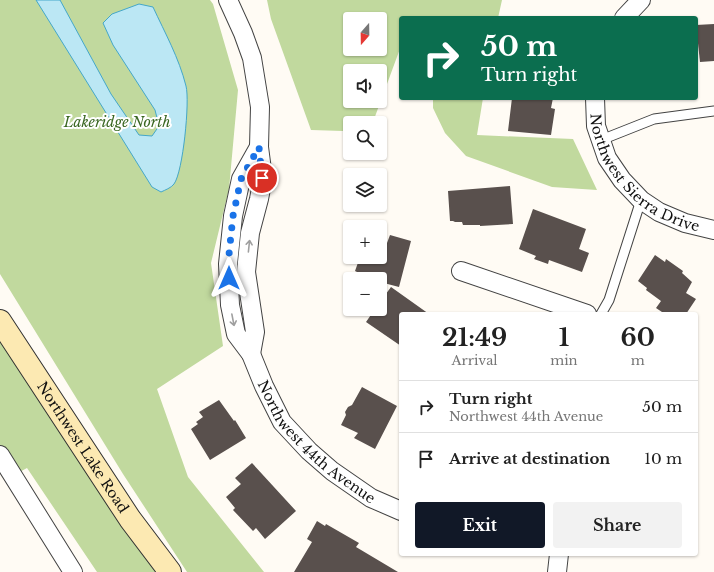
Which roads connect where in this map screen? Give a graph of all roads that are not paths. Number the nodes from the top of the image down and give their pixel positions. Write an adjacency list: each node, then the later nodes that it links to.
1 (228, 0): 14 (street, Northwest 44th Avenue)
2 (641, 0): 3 (street)
3 (626, 16)
4 (595, 100): 6 (street, Northwest Sierra Drive)
5 (714, 111): 6 (lane)
6 (601, 140): 7 (street, Northwest Sierra Drive)
7 (642, 200): 8 (street, Northwest Sierra Drive); 11 (lane)
8 (714, 230)
9 (461, 271): 10 (street)
10 (581, 312)
11 (601, 312)
12 (0, 321): 17 (main road, Northwest Lake Road)
13 (0, 455): 16 (street)
14 (399, 510)
15 (559, 556): 18 (street)
16 (73, 572)
17 (170, 572)
18 (557, 572)

